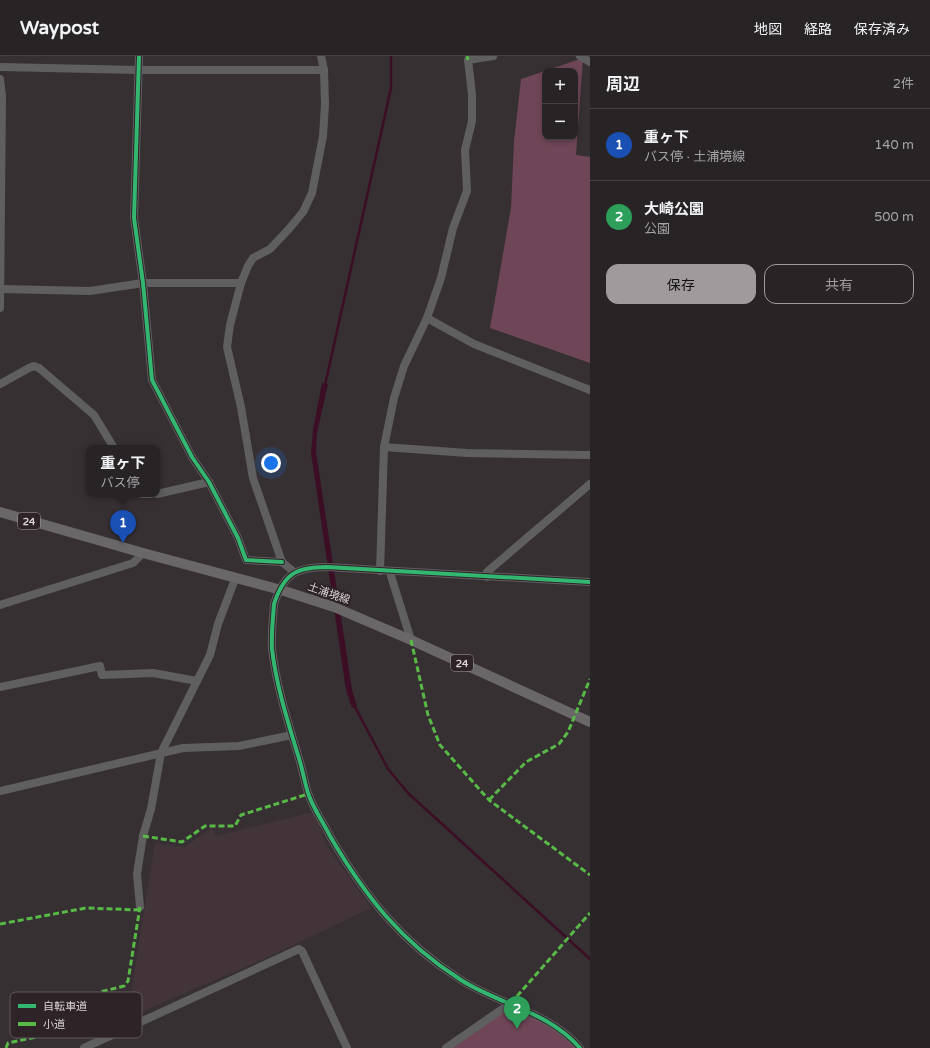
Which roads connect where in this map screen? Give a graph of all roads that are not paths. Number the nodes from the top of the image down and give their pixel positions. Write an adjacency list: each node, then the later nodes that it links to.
1 (139, 56): 7 (street)
2 (321, 56): 8 (street)
3 (493, 56): 14 (street)
4 (580, 56): 5 (street)
5 (590, 62)
6 (0, 67): 7 (street)
7 (139, 70): 8 (street); 11 (street)
8 (324, 70): 10 (street)
9 (0, 79): 12 (street)
10 (241, 283): 11 (street); 25 (street)
11 (143, 284): 12 (street); 20 (street)
12 (1, 289): 13 (street)
13 (0, 308)
14 (427, 318): 16 (street); 18 (street)
15 (0, 384): 17 (street)
16 (590, 390)
17 (112, 445)
18 (384, 447): 19 (street); 26 (street)
19 (590, 455)
20 (209, 482): 22 (street); 25 (street)
21 (590, 484): 29 (street)
22 (160, 493)
23 (0, 512): 24 (main road, 土浦境線 / 24)
24 (143, 553): 30 (main road, 土浦境線 / 24); 33 (street)
25 (282, 562): 28 (street)
26 (380, 571): 27 (street); 28 (street)
27 (390, 571): 29 (street); 34 (street)
28 (294, 572): 32 (street)
29 (487, 577): 31 (street)
30 (235, 579): 32 (main road, 土浦境線 / 24); 35 (street)
31 (590, 582)
32 (280, 590): 34 (main road, 土浦境線 / 24); 38 (street)
33 (0, 605)
34 (412, 640): 37 (main road, 土浦境線 / 24)
35 (197, 681): 36 (street); 39 (street)
36 (0, 688)
37 (590, 722)
38 (292, 735): 39 (street); 42 (street)
39 (161, 754): 40 (street); 41 (street)
40 (0, 791)
41 (140, 907)
42 (511, 1003): 47 (street); 48 (street)
43 (142, 1021): 46 (street)
44 (106, 1038): 45 (street)
45 (84, 1048)
46 (347, 1048)
47 (446, 1048)
48 (580, 1048)

